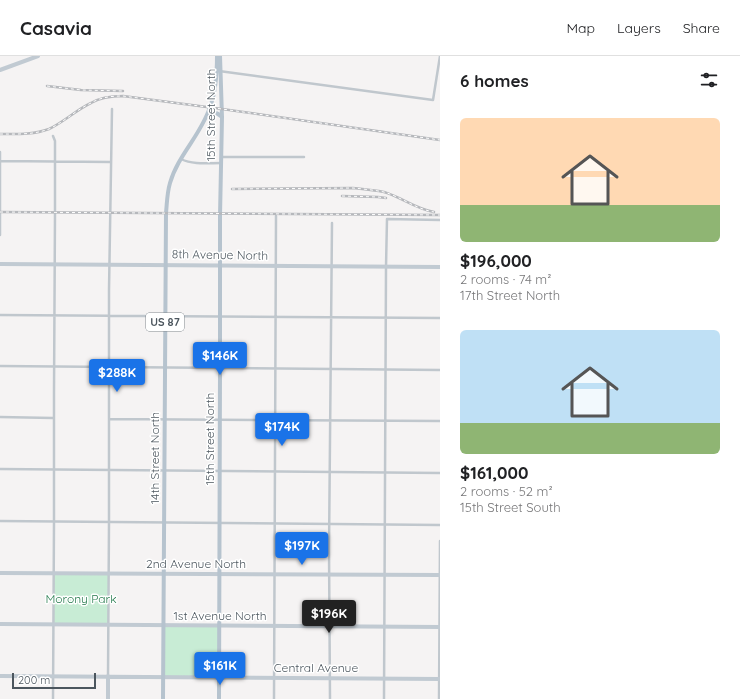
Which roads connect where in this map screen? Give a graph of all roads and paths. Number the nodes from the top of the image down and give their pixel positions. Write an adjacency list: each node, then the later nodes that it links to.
1 (38, 56): 5 (main road)
2 (216, 56): 6 (main road, 15th Street North / US 87)
3 (220, 56): 6 (main road, 15th Street North / US 87)
4 (440, 56): 6 (street)
5 (0, 70)
6 (218, 71): 7 (main road, 15th Street North / US 87); 10 (main road, 15th Street North / US 87)
7 (216, 81): 9 (main road, 14th Street North / US 87)
8 (112, 109): 18 (street)
9 (208, 113): 10 (main road); 15 (main road, 14th Street North / US 87)
10 (222, 117): 13 (main road, 15th Street North / US 87)
11 (53, 136): 17 (street)
12 (0, 152): 16 (street)
13 (221, 157): 14 (street); 19 (main road, 15th Street North / US 87)
14 (304, 157)
15 (181, 159): 19 (street); 27 (main road, 14th Street North / US 87)
16 (0, 161): 17 (street); 23 (street)
17 (55, 162): 18 (street); 25 (street)
18 (111, 162): 26 (street)
19 (221, 163): 28 (main road, 15th Street North / US 87)
20 (276, 216): 29 (street)
21 (440, 220): 31 (street)
22 (332, 223): 30 (street)
23 (0, 235)
24 (0, 264): 25 (main road, 8th Avenue North)
25 (54, 264): 26 (main road, 8th Avenue North); 33 (street)
26 (110, 264): 27 (main road, 8th Avenue North); 35 (street)
27 (166, 264): 28 (main road, 8th Avenue North); 36 (main road, 14th Street North / US 87)
28 (221, 265): 29 (main road, 8th Avenue North); 37 (main road, 15th Street North / US 87)
29 (276, 266): 30 (main road, 8th Avenue North); 38 (street)
30 (331, 266): 31 (main road, 8th Avenue North); 39 (street)
31 (386, 267): 32 (main road, 8th Avenue North); 40 (street)
32 (440, 267)
33 (54, 315): 34 (street); 35 (street); 43 (street)
34 (0, 316)
35 (109, 316): 36 (street); 44 (street)
36 (165, 316): 37 (street); 45 (main road, 14th Street North / US 87)
37 (220, 317): 38 (street); 46 (main road, 15th Street North / US 87)
38 (276, 318): 39 (street); 47 (street)
39 (331, 318): 40 (street); 48 (street)
40 (385, 318): 41 (street); 49 (street)
41 (440, 318)
42 (0, 366): 43 (street)
43 (54, 367): 44 (street); 52 (street)
44 (110, 367): 45 (street); 53 (street)
45 (165, 368): 46 (street); 54 (main road, 14th Street North / US 87)
46 (220, 369): 47 (street); 55 (main road, 15th Street North / US 87)
47 (275, 369): 48 (street); 56 (street)
48 (330, 370): 49 (street); 57 (street)
49 (386, 370): 50 (street); 58 (street)
50 (440, 370)
51 (0, 417): 52 (street)
52 (54, 418): 61 (street)
53 (109, 419): 54 (street); 62 (street)
54 (165, 419): 55 (street); 63 (main road, 14th Street North / US 87)
55 (220, 420): 56 (street); 64 (main road, 15th Street North / US 87)
56 (275, 420): 57 (street); 65 (street)
57 (330, 421): 58 (street); 66 (street)
58 (385, 421): 59 (street); 67 (street)
59 (440, 421)
60 (0, 469): 61 (street)
61 (54, 470): 62 (street); 70 (street)
62 (109, 470): 63 (street); 71 (street)
63 (165, 471): 64 (street); 72 (main road, 14th Street North / US 87)
64 (220, 471): 65 (street); 73 (main road, 15th Street North / US 87)
65 (274, 471): 66 (street); 74 (street)
66 (330, 472): 67 (street); 75 (street)
67 (385, 473): 68 (street); 76 (street)
68 (440, 473)
69 (0, 520): 70 (street)
70 (54, 522): 71 (street); 80 (street)
71 (109, 522): 72 (street); 81 (street)
72 (165, 522): 73 (street); 82 (main road, 14th Street North / US 87)
73 (220, 523): 74 (street); 83 (main road, 15th Street North / US 87)
74 (274, 523): 75 (street); 84 (street)
75 (330, 524): 76 (street); 85 (street)
76 (385, 524): 77 (street); 86 (street)
77 (440, 524)
78 (440, 541): 87 (street)
79 (0, 573): 80 (main road, 2nd Avenue North)
80 (54, 573): 81 (main road, 2nd Avenue North); 89 (street)
81 (109, 573): 82 (main road, 2nd Avenue North); 90 (street)
82 (164, 574): 83 (main road, 2nd Avenue North); 91 (main road, 14th Street North / US 87)
83 (219, 574): 84 (main road, 2nd Avenue North); 92 (main road, 15th Street North / US 87)
84 (274, 574): 85 (main road, 2nd Avenue North); 93 (street)
85 (329, 574): 86 (main road, 2nd Avenue North); 94 (street)
86 (384, 575): 87 (main road, 2nd Avenue North); 95 (street)
87 (440, 575): 96 (street)
88 (0, 624): 89 (main road, 1st Avenue North)
89 (53, 624): 90 (main road, 1st Avenue North); 98 (street)
90 (108, 626): 91 (main road, 1st Avenue North); 99 (street)
91 (164, 626): 92 (main road, 1st Avenue North); 100 (main road, 14th Street North / US 87)
92 (219, 626): 93 (main road, 1st Avenue North); 101 (main road, 15th Street North / US 87)
93 (274, 626): 94 (main road, 1st Avenue North); 102 (street)
94 (329, 626): 95 (main road, 1st Avenue North); 103 (street)
95 (384, 626): 96 (main road, 1st Avenue North); 104 (street)
96 (440, 627): 105 (street)
97 (0, 676): 98 (main road, Central Avenue)
98 (53, 676): 99 (main road, Central Avenue); 106 (street)
99 (108, 676): 100 (main road, Central Avenue); 107 (main road)
100 (163, 677): 101 (main road, Central Avenue); 108 (main road, US 87)
101 (219, 678): 102 (main road, Central Avenue); 109 (main road, US 87)
102 (274, 678): 103 (main road, Central Avenue); 110 (street)
103 (330, 678): 104 (main road, Central Avenue); 111 (street)
104 (384, 678): 105 (main road, Central Avenue); 112 (street)
105 (440, 679): 113 (street)
106 (53, 699)
107 (108, 699)
108 (163, 699)
109 (219, 699)
110 (274, 699)
111 (330, 699)
112 (384, 699)
113 (439, 699)

